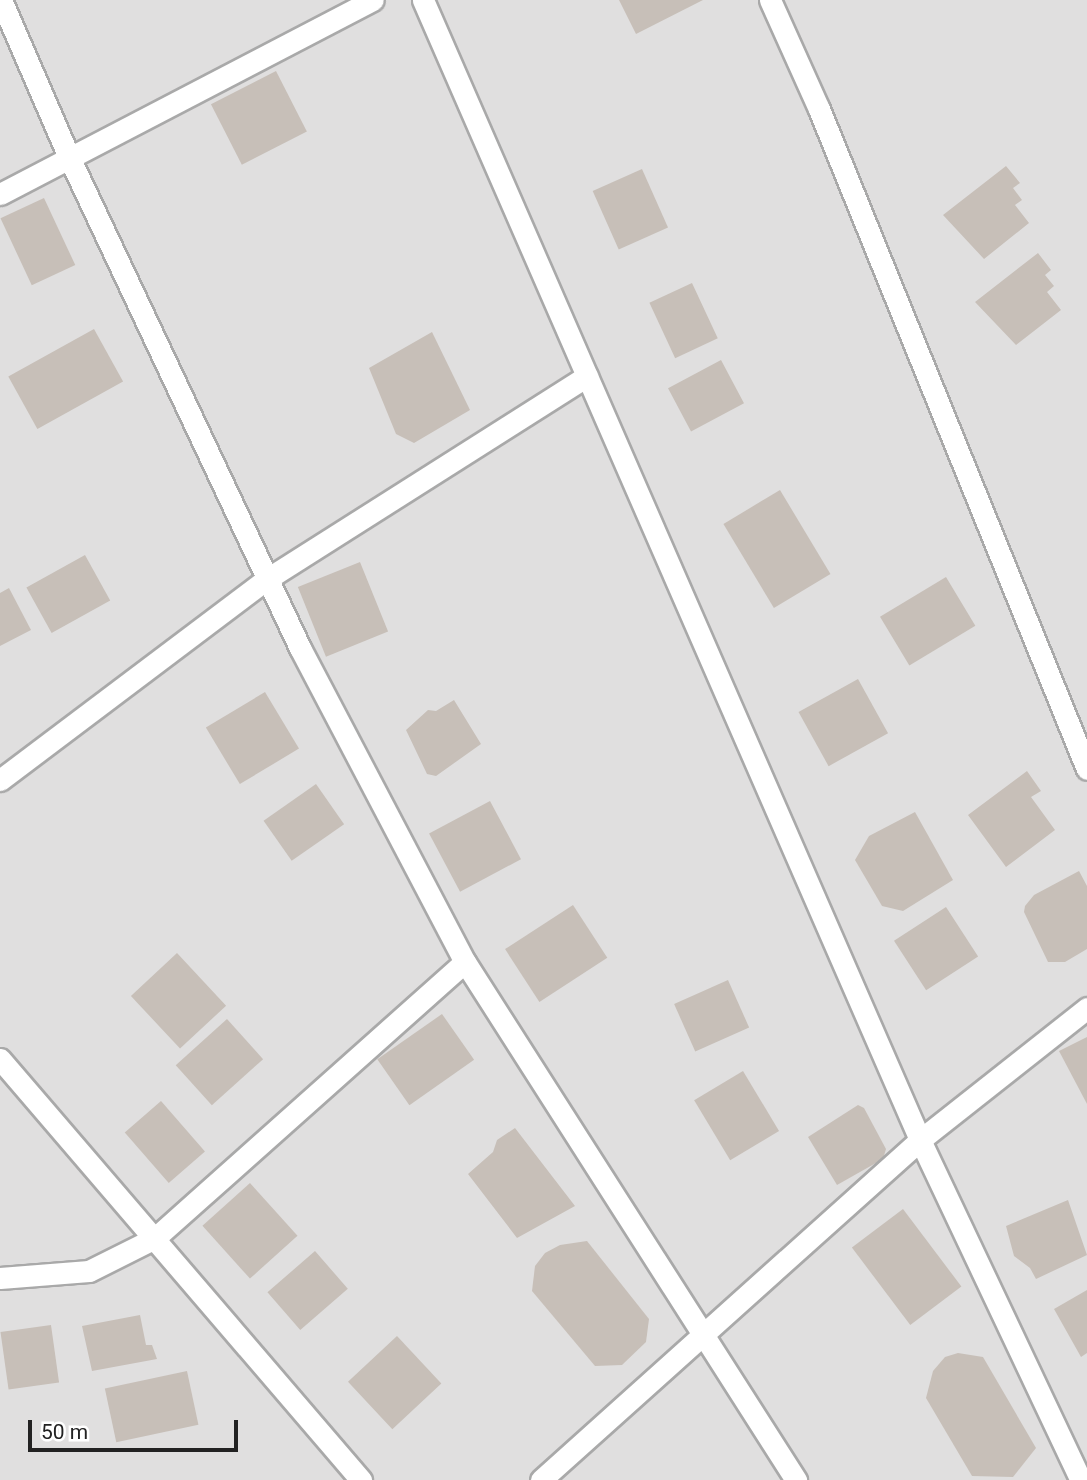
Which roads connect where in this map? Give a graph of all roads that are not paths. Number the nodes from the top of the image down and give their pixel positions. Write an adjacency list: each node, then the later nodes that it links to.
1 (1, 0): 5 (street)
2 (373, 0): 5 (street)
3 (423, 0): 7 (street)
4 (770, 0): 9 (street)
5 (69, 157): 6 (street); 8 (street)
6 (0, 194)
7 (587, 376): 8 (street); 14 (street)
8 (267, 579): 10 (street); 11 (street)
9 (1087, 769)
10 (0, 780)
11 (465, 962): 15 (street); 17 (street)
12 (1087, 1008): 14 (street)
13 (0, 1059): 15 (street)
14 (920, 1140): 17 (street); 21 (street)
15 (155, 1238): 16 (street); 18 (street)
16 (0, 1278)
17 (704, 1338): 19 (street); 20 (street)
18 (361, 1480)
19 (541, 1480)
20 (796, 1480)
21 (1081, 1480)

